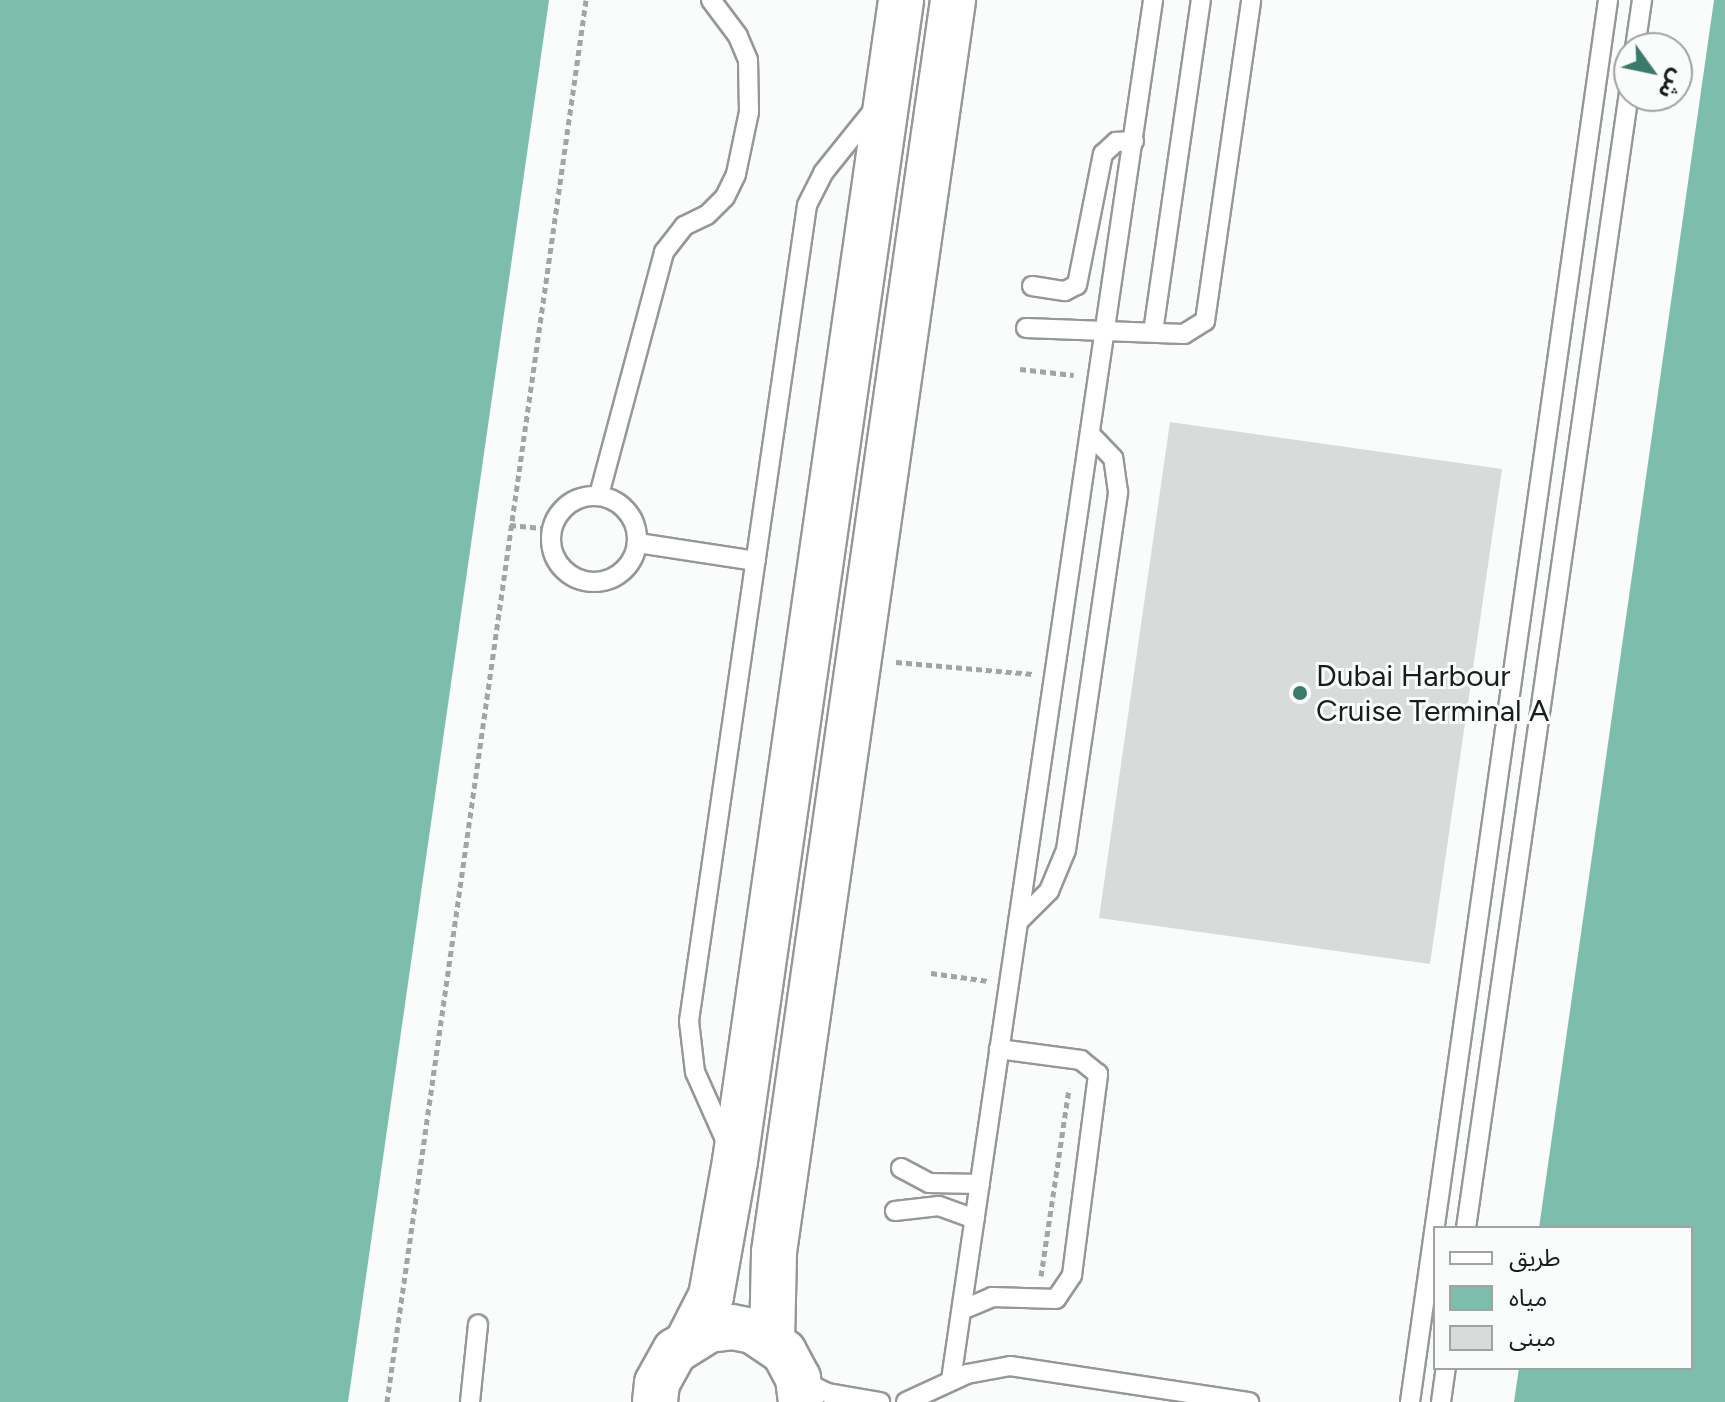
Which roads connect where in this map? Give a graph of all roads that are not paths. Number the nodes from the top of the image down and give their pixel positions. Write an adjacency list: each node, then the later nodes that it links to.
1 (711, 0): 18 (lane)
2 (901, 0): 10 (street)
3 (953, 0): 34 (street)
4 (1153, 0): 12 (lane)
5 (1201, 0): 16 (lane)
6 (1251, 0): 16 (lane)
7 (1608, 0): 28 (lane)
8 (1642, 0): 9 (lane)
9 (1637, 32)
10 (890, 89): 20 (lane); 23 (street)
11 (1626, 112): 29 (lane)
12 (1134, 141): 13 (lane); 15 (lane)
13 (1032, 286)
14 (1026, 328): 15 (lane)
15 (1106, 330): 16 (lane); 17 (lane)
16 (1153, 332)
17 (1090, 434): 21 (lane); 21 (lane)
18 (599, 495): 19 (lane); 19 (lane)
19 (638, 543): 20 (lane)
20 (756, 561): 23 (lane)
21 (1018, 922): 22 (lane)
22 (999, 1049): 25 (lane); 31 (lane)
23 (735, 1161): 33 (street)
24 (901, 1168): 25 (lane)
25 (980, 1184): 27 (lane)
26 (895, 1211): 27 (lane)
27 (975, 1219): 31 (lane)
28 (1435, 1226)
29 (1466, 1226)
30 (1433, 1239): 43 (lane)
31 (962, 1310): 36 (lane)
32 (478, 1324): 38 (lane)
33 (689, 1339): 34 (street); 39 (street)
34 (772, 1342): 37 (street)
35 (1446, 1370): 44 (lane)
36 (951, 1380): 41 (lane); 42 (lane)
37 (800, 1390): 40 (lane)
38 (470, 1402)
39 (655, 1402)
40 (880, 1402)
41 (906, 1402)
42 (1249, 1402)
43 (1410, 1402)
44 (1441, 1402)

